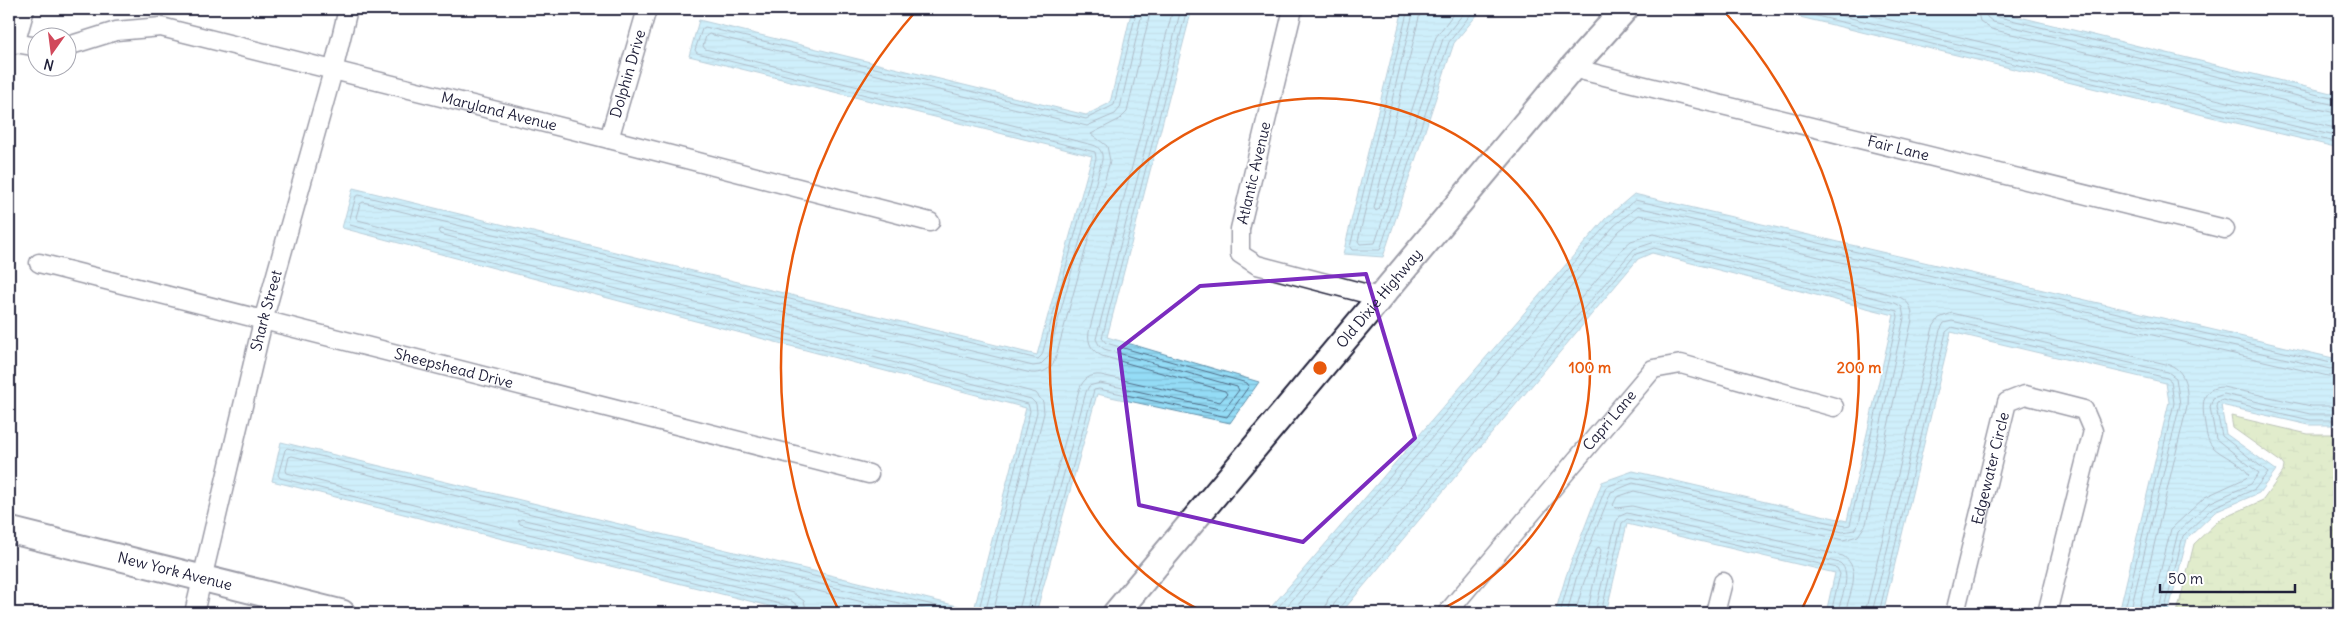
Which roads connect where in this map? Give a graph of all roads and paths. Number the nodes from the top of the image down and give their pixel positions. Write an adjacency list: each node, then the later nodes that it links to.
1 (24, 9): 6 (street)
2 (348, 9): 10 (street, Shark Street)
3 (647, 9): 11 (street, Dolphin Drive)
4 (1293, 9): 15 (street, Atlantic Avenue)
5 (1625, 9): 9 (street, Old Dixie Highway)
6 (12, 43): 8 (street)
7 (78, 43): 10 (street, Maryland Avenue)
8 (28, 45)
9 (1572, 68): 13 (street, Fair Lane); 15 (street, Old Dixie Highway)
10 (333, 71): 11 (street, Maryland Avenue); 16 (street, Shark Street)
11 (609, 139): 12 (street, Maryland Avenue)
12 (930, 222)
13 (2225, 229)
14 (39, 262): 16 (street, Sheepshead Drive)
15 (1379, 297): 24 (street, Old Dixie Highway)
16 (263, 321): 18 (street, Sheepshead Drive); 20 (street, Shark Street)
17 (1834, 407): 25 (street, Capri Lane)
18 (869, 474)
19 (9, 530): 20 (street, New York Avenue)
20 (202, 578): 22 (street, Shark Street); 23 (street, New York Avenue)
21 (1723, 582): 26 (street)
22 (194, 613)
23 (342, 613)
24 (1116, 613)
25 (1447, 613)
26 (1715, 613)
27 (1956, 613): 28 (street, Edgewater Circle)
28 (2047, 613)

